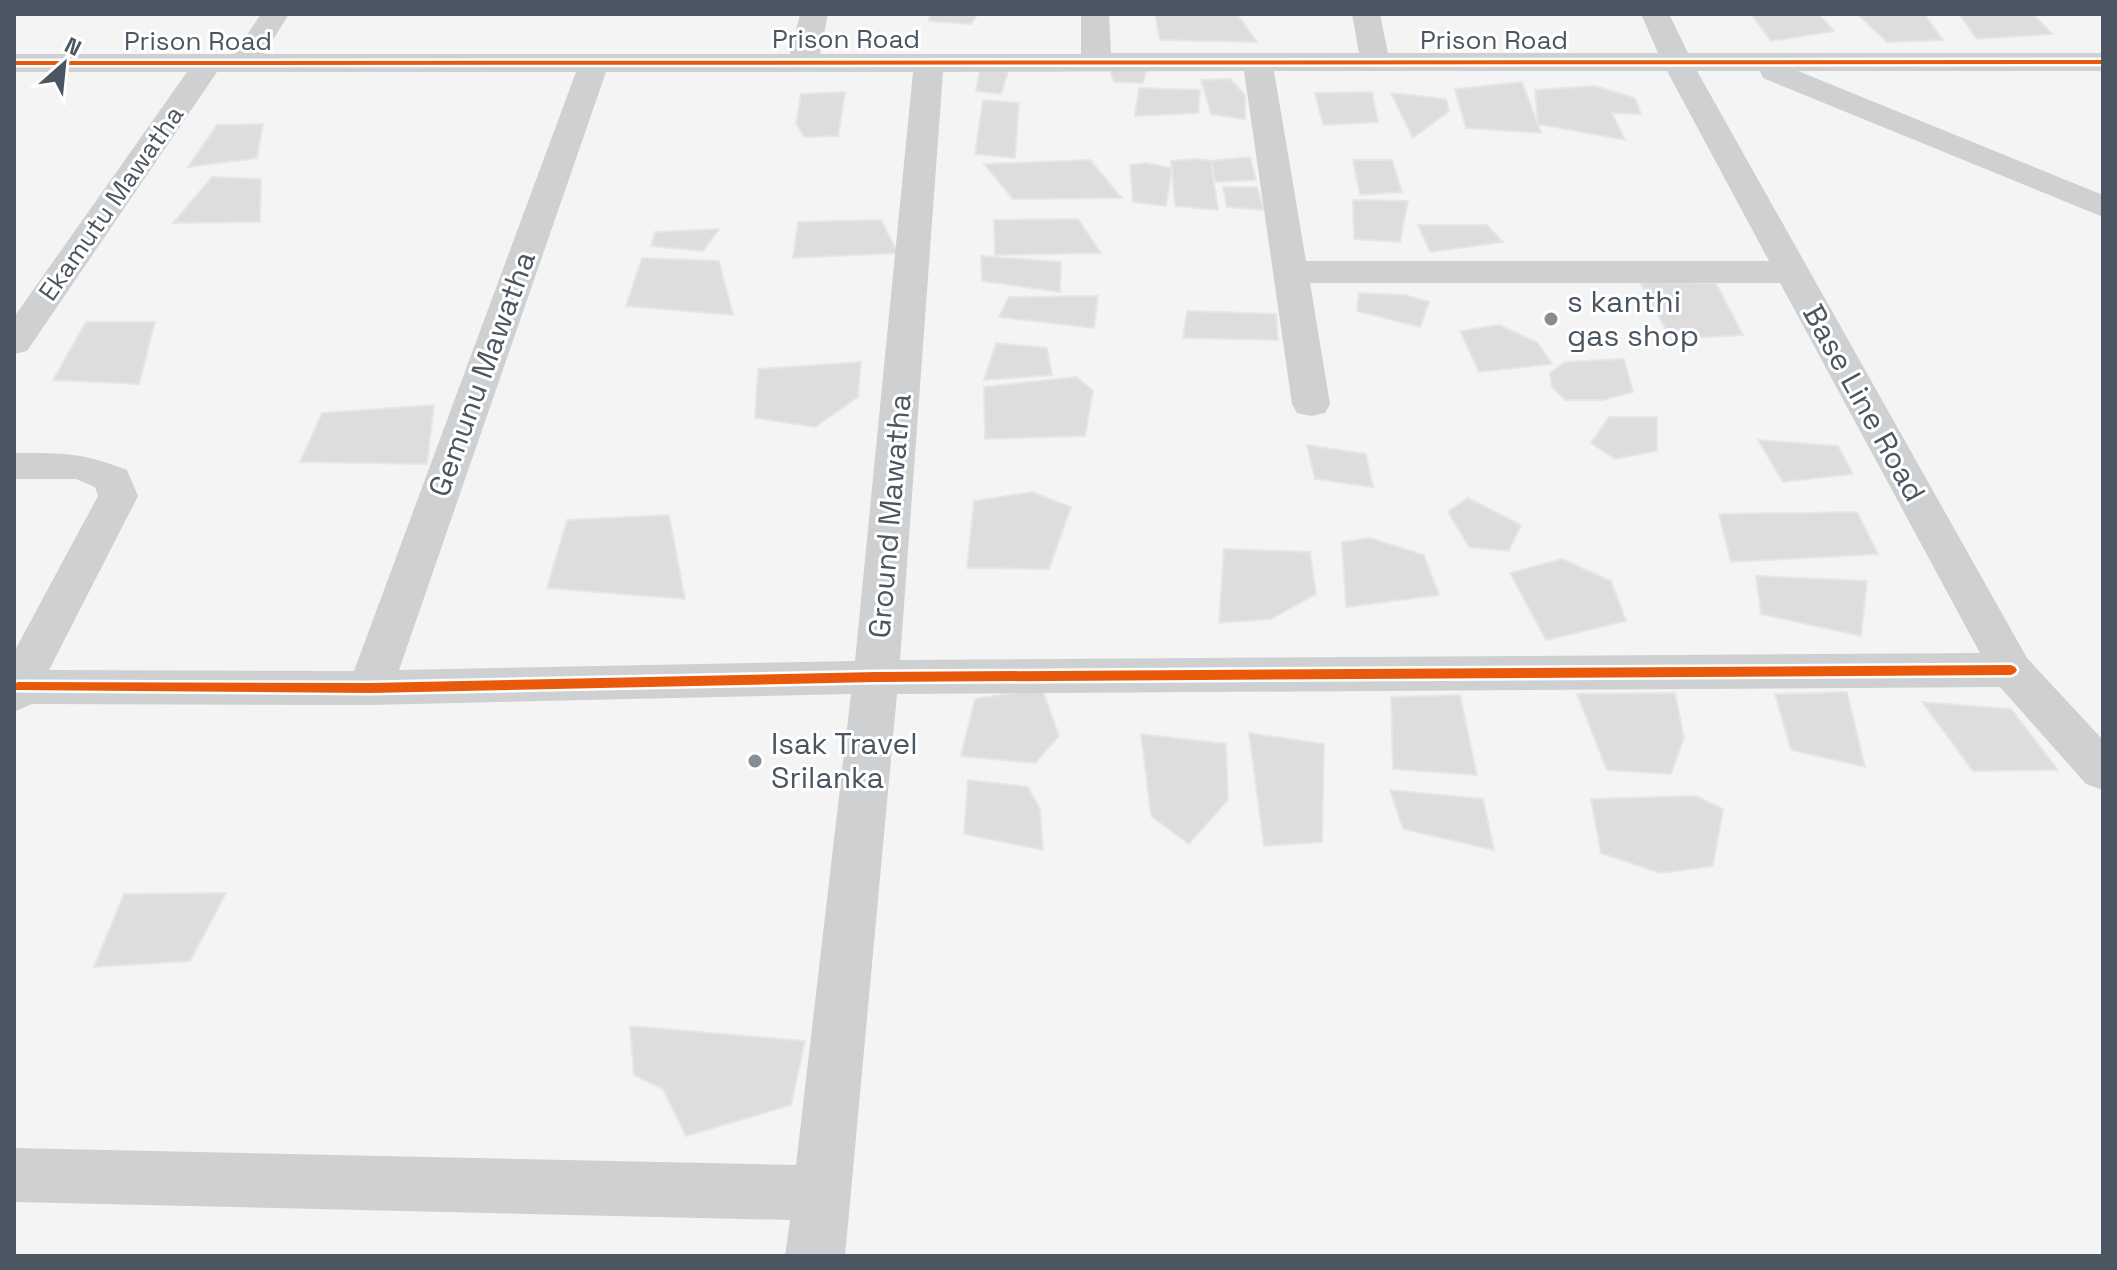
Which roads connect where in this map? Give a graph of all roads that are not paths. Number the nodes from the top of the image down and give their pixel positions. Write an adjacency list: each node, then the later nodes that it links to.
1 (275, 14): 15 (street)
2 (814, 14): 10 (street)
3 (1095, 14): 11 (street)
4 (1366, 14): 9 (street)
5 (1655, 14): 17 (street, Base Line Road)
6 (1257, 60): 9 (street, Prison Road); 11 (street, Prison Road); 19 (street)
7 (595, 61): 10 (street, Prison Road); 15 (street, Prison Road); 26 (street, Gemunu Mawatha)
8 (929, 61): 10 (street, Prison Road); 11 (street, Prison Road); 25 (street, Ground Mawatha)
9 (1375, 61): 17 (street, Prison Road)
10 (803, 62)
11 (1096, 62)
12 (2103, 62): 16 (street, Prison Road)
13 (14, 63): 14 (street, Prison Road)
14 (208, 63): 15 (street, Prison Road); 21 (street, Ekamutu Mawatha)
15 (243, 63)
16 (1753, 63): 17 (street, Prison Road); 18 (street)
17 (1678, 64): 20 (street, Base Line Road)
18 (2103, 207)
19 (1289, 272): 20 (street); 22 (street)
20 (1792, 272): 24 (street, Base Line Road)
21 (14, 343)
22 (1311, 404)
23 (14, 466): 27 (street)
24 (2011, 670): 25 (street); 28 (street, Base Line Road)
25 (876, 677): 26 (street); 30 (street, Ground Mawatha)
26 (370, 688): 27 (street)
27 (16, 691)
28 (2103, 771)
29 (14, 1175): 30 (street)
30 (821, 1193): 31 (street, Ground Mawatha)
31 (815, 1256)

